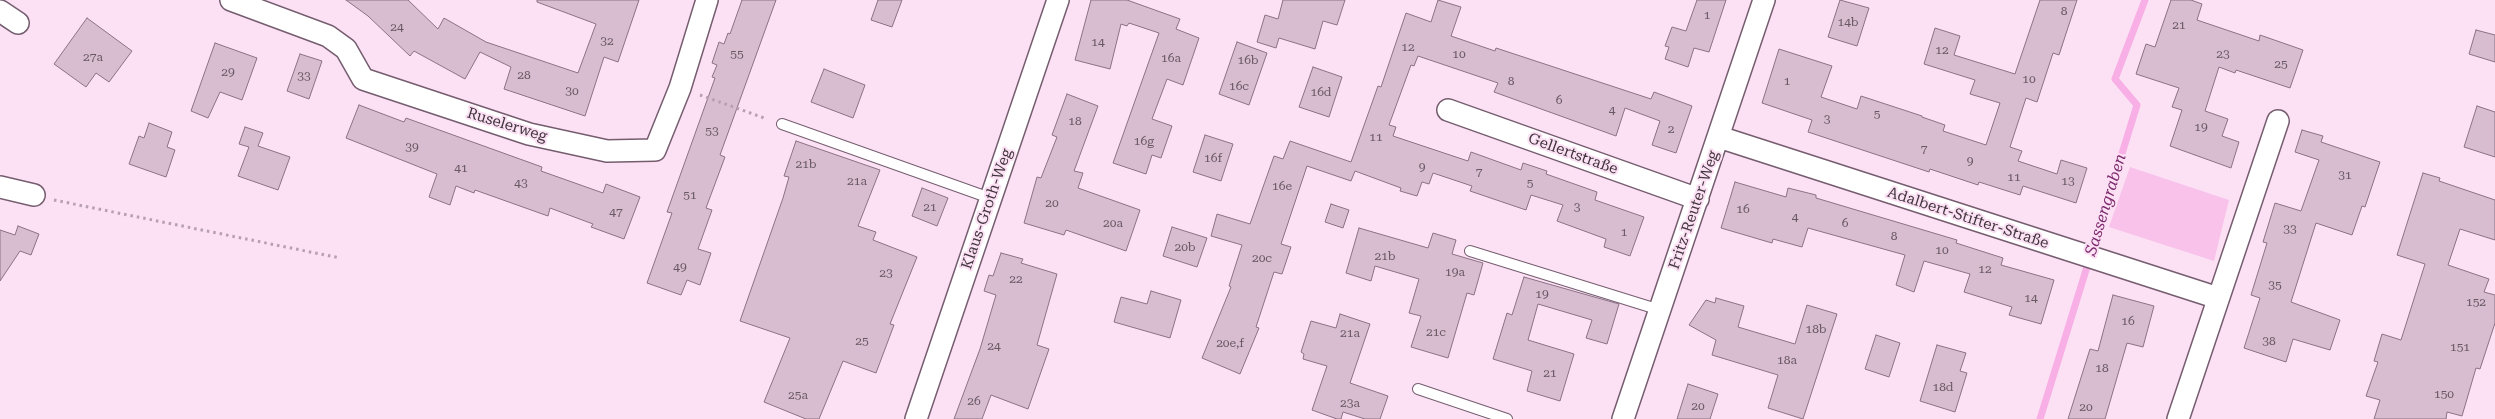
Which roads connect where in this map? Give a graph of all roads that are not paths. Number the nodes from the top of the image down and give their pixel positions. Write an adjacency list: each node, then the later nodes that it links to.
1 (231, 0): 2 (street, Ruselerweg)
2 (707, 0)
3 (1058, 0): 13 (street, Klaus-Groth-Weg)
4 (1764, 0): 10 (street, Fritz-Reuter-Weg)
5 (0, 11): 6 (street)
6 (18, 23)
7 (1448, 110): 14 (street, Gellertstraße)
8 (2278, 121): 16 (street)
9 (782, 124): 13 (lane)
10 (1719, 137): 14 (street, Fritz-Reuter-Weg); 16 (street, Adalbert-Stifter-Straße)
11 (0, 188): 12 (street)
12 (34, 195)
13 (990, 198): 19 (street, Klaus-Groth-Weg)
14 (1698, 199): 17 (street, Fritz-Reuter-Weg)
15 (1470, 252): 17 (lane)
16 (2218, 298): 22 (street)
17 (1660, 310): 21 (street, Fritz-Reuter-Weg)
18 (1418, 389): 20 (lane)
19 (916, 419)
20 (1507, 419)
21 (1623, 419)
22 (2178, 419)

